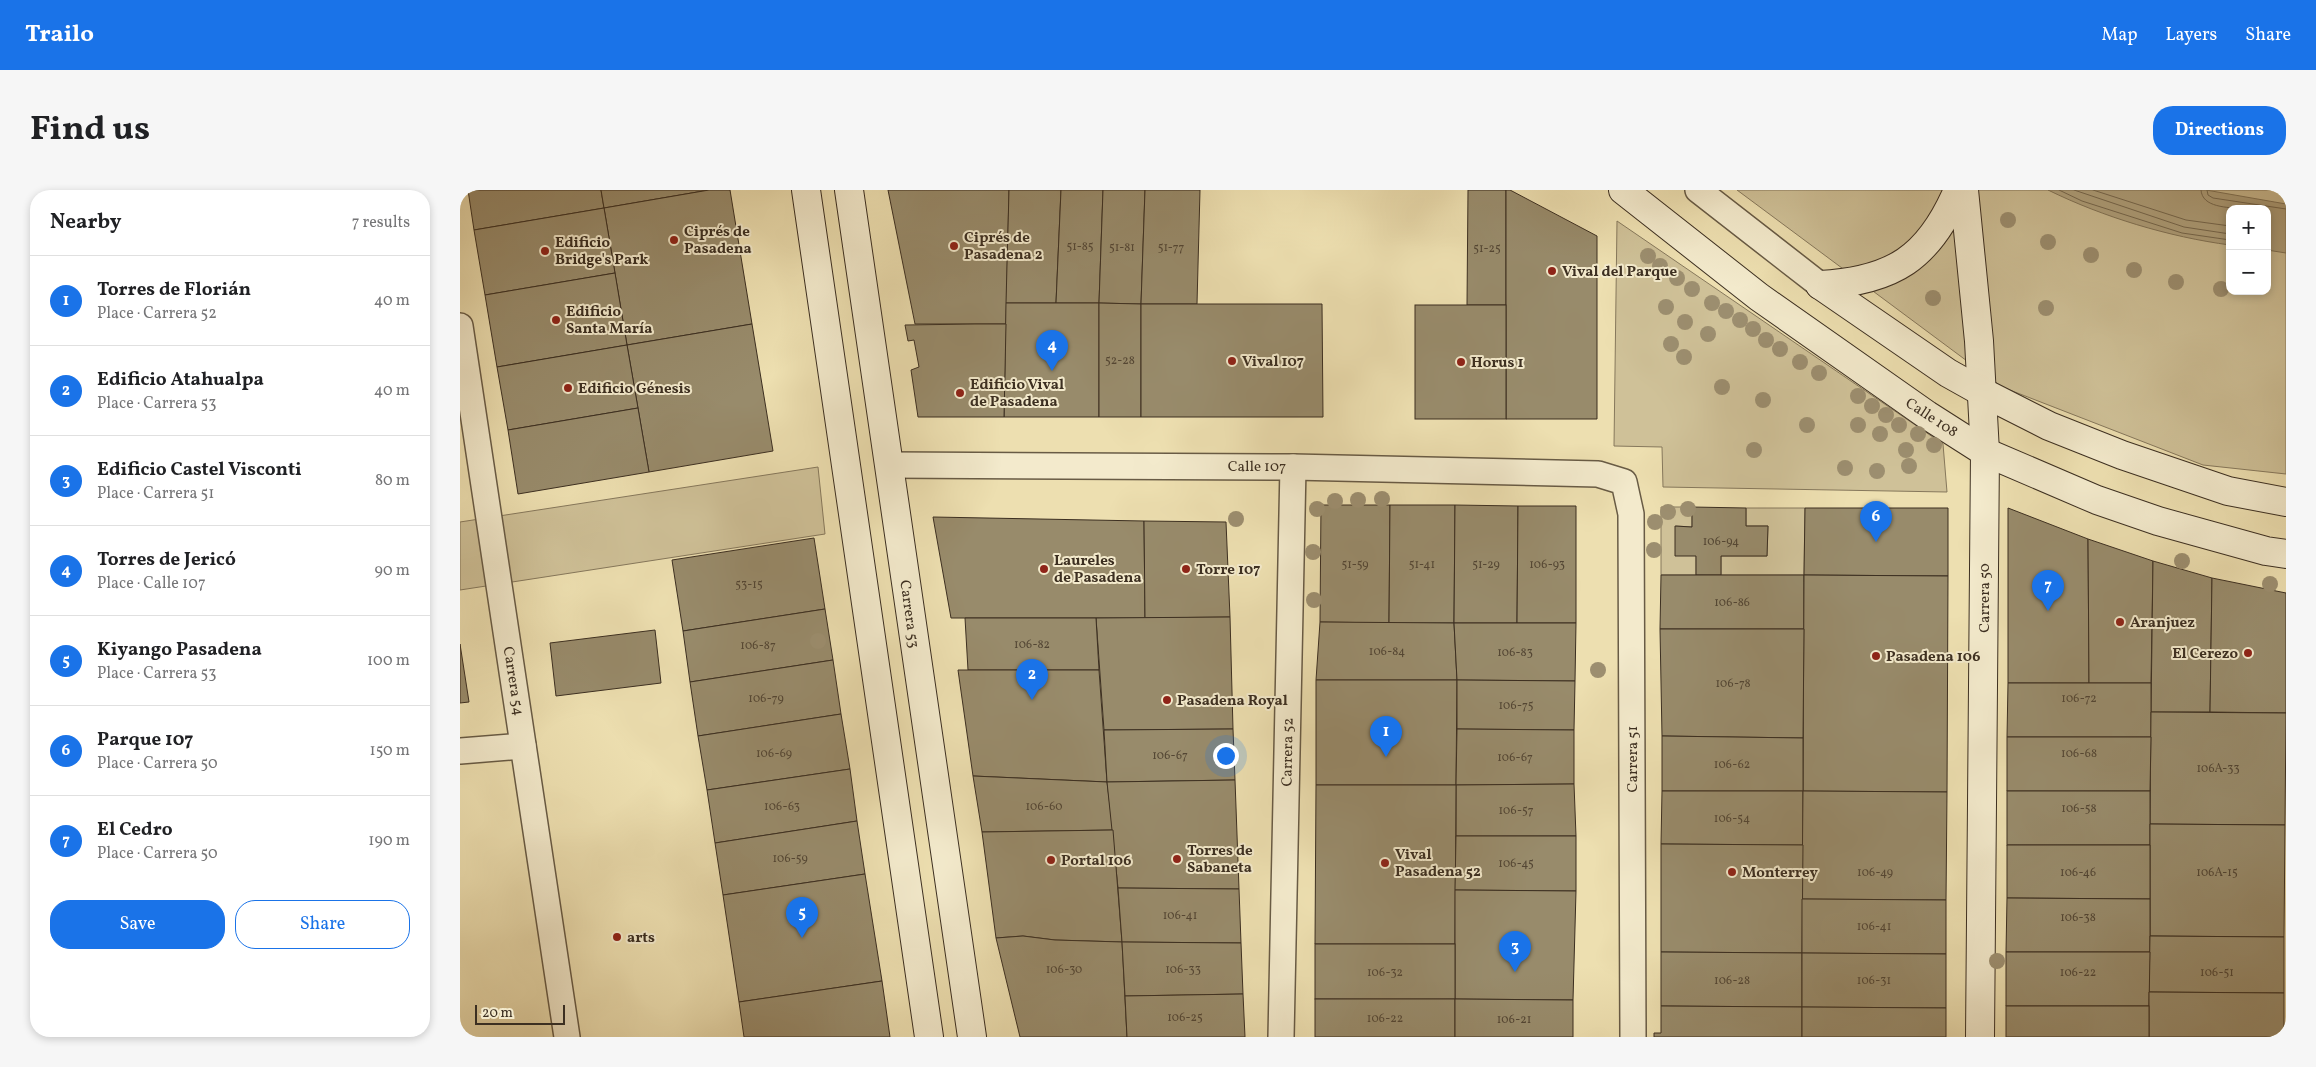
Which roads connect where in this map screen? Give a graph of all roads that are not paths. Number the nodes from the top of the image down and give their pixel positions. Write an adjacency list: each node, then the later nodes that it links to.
1 (806, 190): 19 (street)
2 (849, 190): 11 (street, Carrera 53)
3 (1624, 190): 10 (street, Calle 108)
4 (1698, 190): 7 (street)
5 (1958, 190): 7 (street)
6 (1964, 190): 9 (street, Carrera 50)
7 (1820, 285): 9 (street)
8 (461, 341): 16 (street, Carrera 54)
9 (1982, 392): 10 (street, Carrera 50); 14 (street)
10 (1985, 452): 15 (street, Calle 108); 23 (street, Carrera 50)
11 (889, 465): 12 (street, Calle 107); 20 (street, Carrera 53)
12 (1293, 467): 13 (street, Calle 107); 21 (street, Carrera 52)
13 (1624, 482): 22 (street, Carrera 51)
14 (2286, 502)
15 (2286, 554)
16 (523, 746): 17 (street); 18 (street, Carrera 54)
17 (460, 751)
18 (566, 1037)
19 (929, 1037)
20 (972, 1037)
21 (1281, 1037)
22 (1633, 1037)
23 (1980, 1037)

